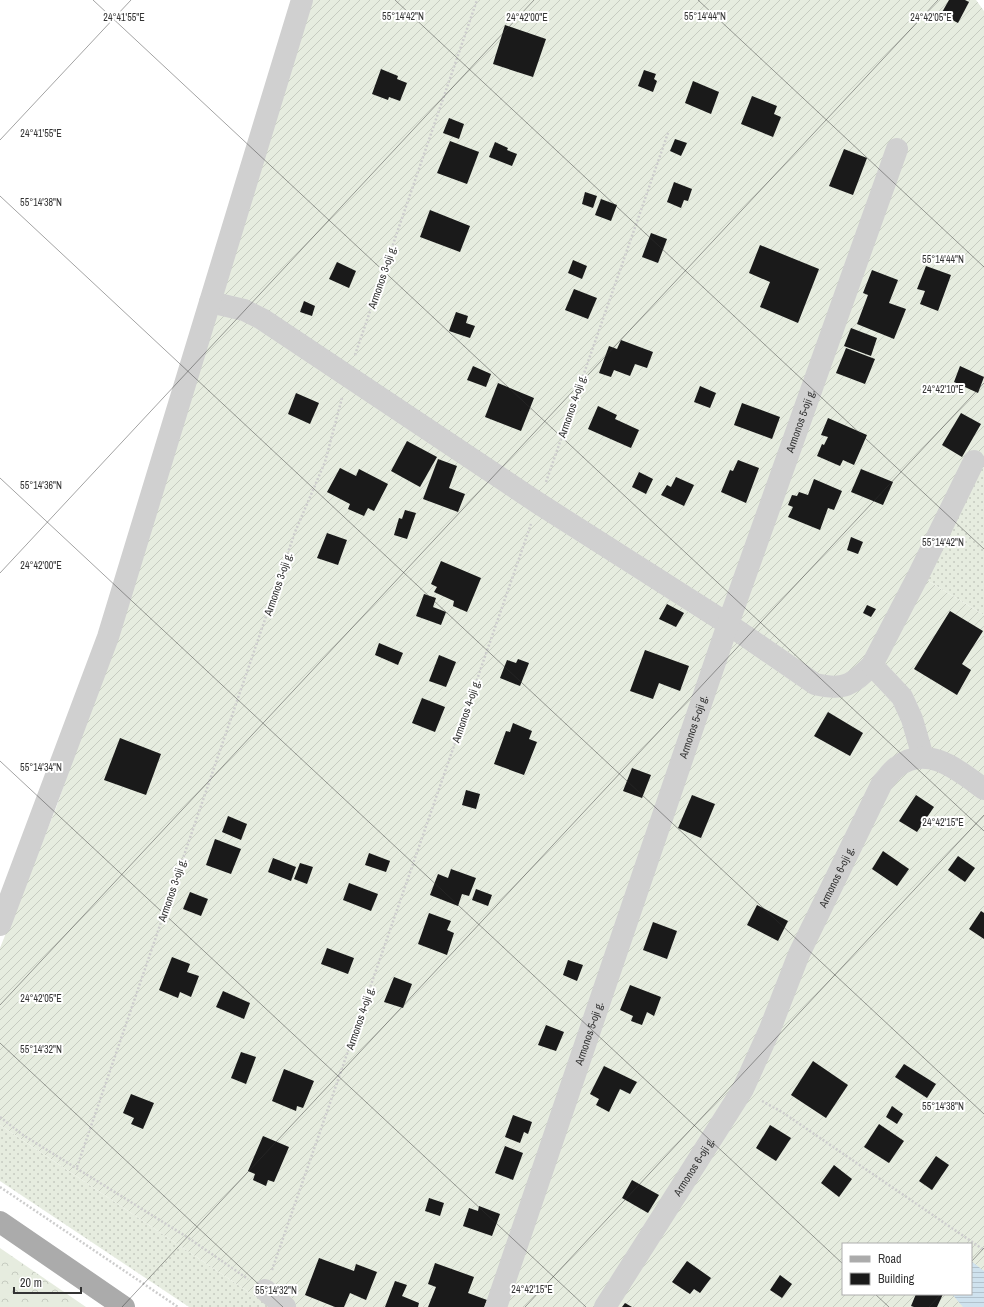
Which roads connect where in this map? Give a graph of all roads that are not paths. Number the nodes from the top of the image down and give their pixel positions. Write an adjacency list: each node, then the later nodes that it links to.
1 (302, 0): 3 (street)
2 (897, 149): 5 (street, Armonos 5-oji g.)
3 (210, 302): 5 (street); 9 (street)
4 (974, 461): 6 (street)
5 (728, 624): 6 (street); 14 (street, Armonos 5-oji g.)
6 (872, 665): 7 (street)
7 (923, 757): 8 (street); 15 (street, Armonos 6-oji g.)
8 (984, 789)
9 (0, 925)
10 (0, 1222): 12 (main road)
11 (265, 1290): 13 (street)
12 (124, 1307)
13 (285, 1307)
14 (496, 1307)
15 (605, 1307)

